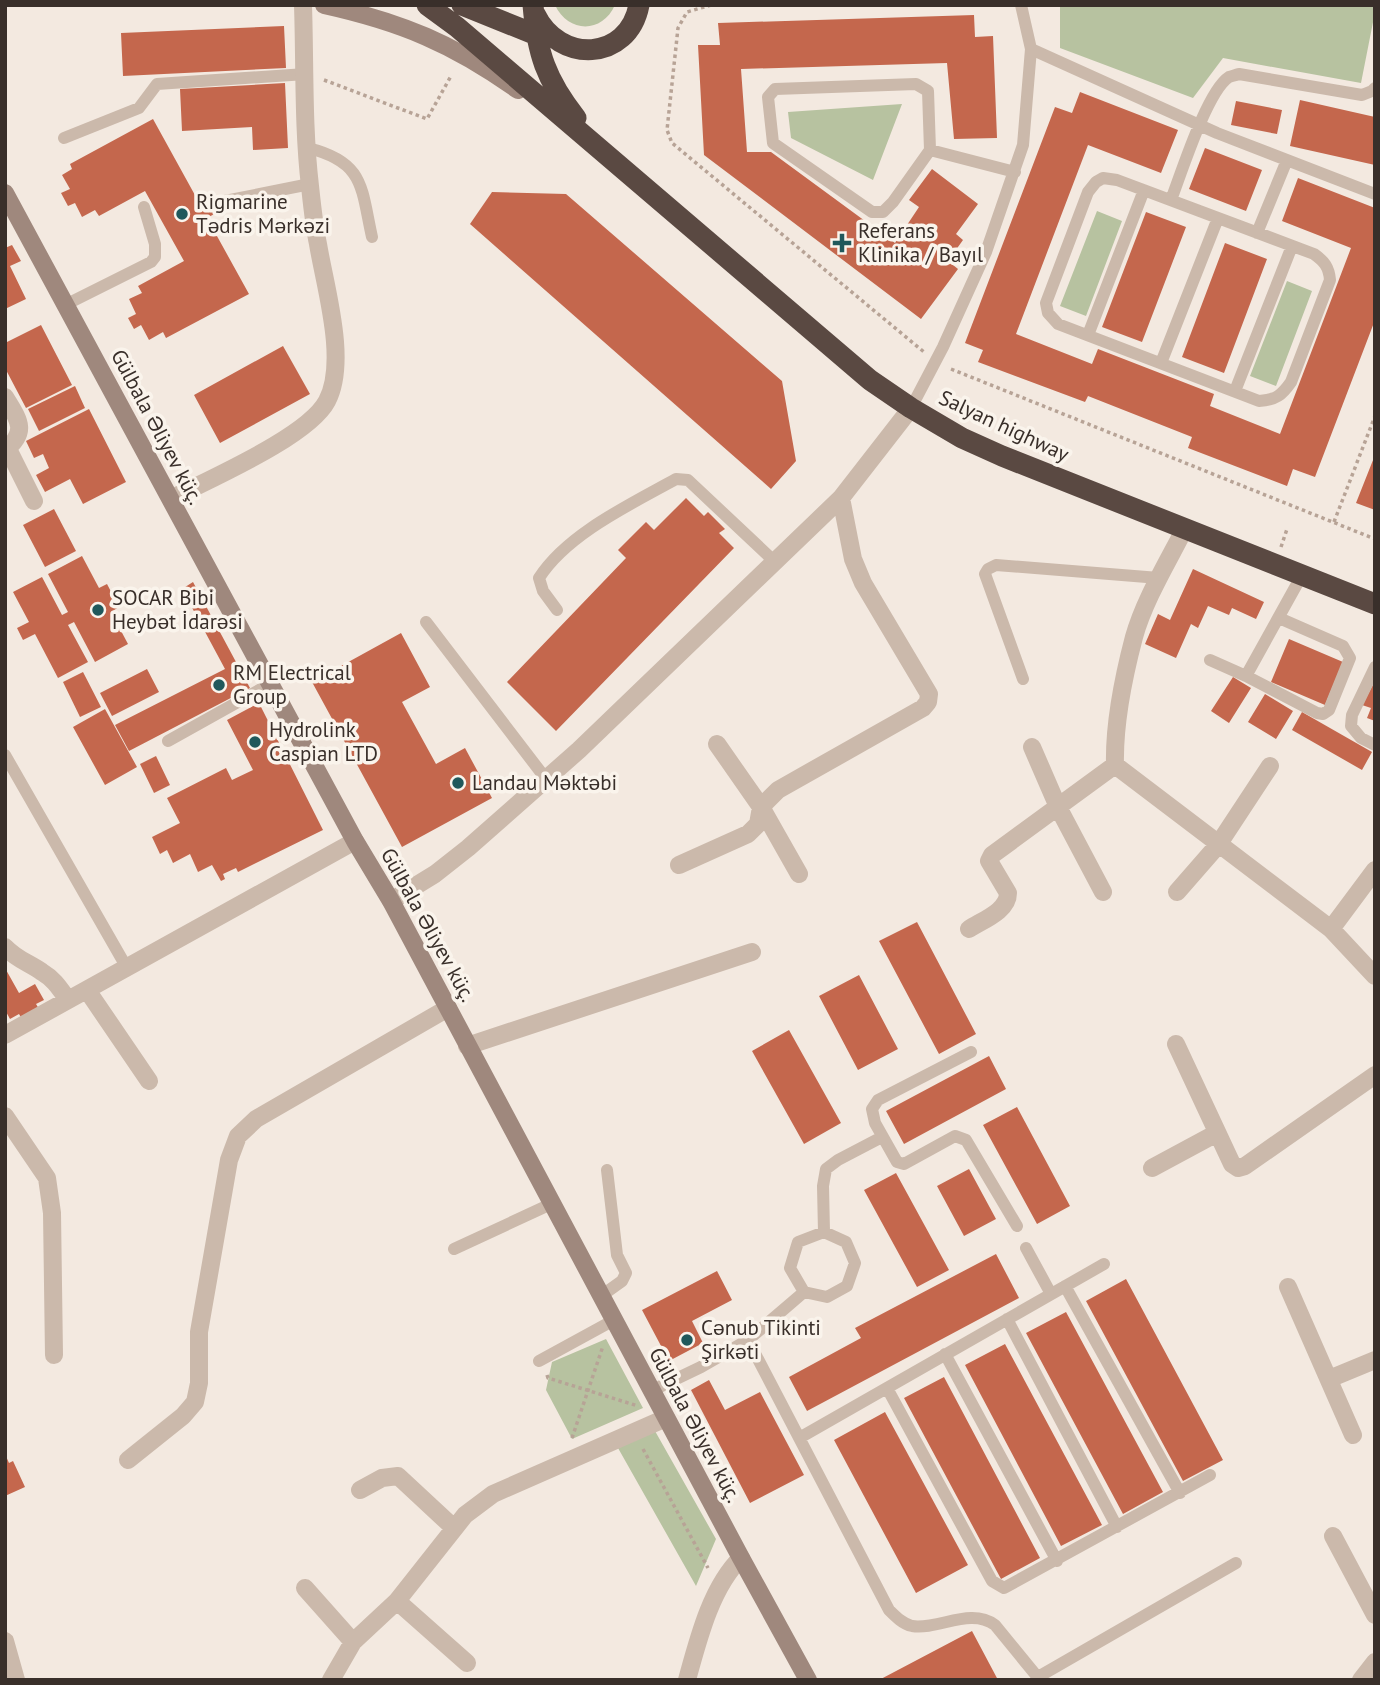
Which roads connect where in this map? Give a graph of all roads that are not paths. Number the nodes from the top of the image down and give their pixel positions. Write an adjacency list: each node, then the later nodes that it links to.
1 (303, 5): 11 (street)
2 (324, 5): 17 (street)
3 (427, 5): 17 (highway)
4 (461, 5): 8 (highway)
5 (533, 5): 8 (highway); 9 (highway)
6 (639, 5): 9 (highway)
7 (1021, 5): 10 (lane)
8 (535, 34): 9 (highway); 17 (highway)
9 (569, 47)
10 (1031, 49): 13 (lane); 19 (lane)
11 (306, 74): 14 (lane); 15 (street)
12 (1375, 88): 13 (lane)
13 (1200, 125): 18 (lane); 24 (lane)
14 (64, 138)
15 (308, 148): 20 (street); 29 (lane)
16 (930, 149): 16 (lane); 19 (lane)
17 (601, 150): 36 (highway, Salyan highway)
18 (1287, 160): 22 (lane); 28 (lane)
19 (1015, 172): 36 (lane)
20 (310, 184): 25 (lane); 39 (street)
21 (1144, 190): 24 (lane); 32 (lane); 32 (lane)
22 (1375, 194)
23 (7, 201): 31 (street, Gülbala Əliyev küç.)
24 (1171, 201): 27 (lane)
25 (220, 202)
26 (144, 207): 31 (lane)
27 (1217, 218): 28 (lane); 33 (lane)
28 (1257, 233): 30 (lane)
29 (372, 237)
30 (1292, 246): 34 (lane); 34 (lane)
31 (65, 305): 39 (street, Gülbala Əliyev küç.)
32 (1088, 335): 33 (lane)
33 (1161, 363): 34 (lane)
34 (1235, 391)
35 (5, 397): 37 (street)
36 (911, 408): 38 (street); 41 (highway, Salyan highway)
37 (7, 449): 40 (street)
38 (841, 498): 42 (street); 62 (street)
39 (171, 499): 53 (street, Gülbala Əliyev küç.)
40 (34, 501)
41 (1184, 530): 43 (highway, Salyan highway); 44 (street)
42 (774, 561): 46 (lane); 61 (street)
43 (1302, 575): 45 (highway, Salyan highway); 47 (lane)
44 (1159, 578): 52 (lane); 59 (street)
45 (1375, 604)
46 (557, 610)
47 (1279, 618): 51 (lane); 51 (lane)
48 (426, 622): 61 (lane)
49 (1210, 660): 51 (lane)
50 (1375, 667): 56 (lane)
51 (1246, 676)
52 (1023, 679)
53 (270, 684): 54 (lane); 64 (street, Gülbala Əliyev küç.)
54 (168, 741)
55 (717, 744): 62 (street)
56 (1375, 745)
57 (1032, 747): 63 (street)
58 (5, 755): 76 (lane)
59 (1115, 765): 63 (street); 65 (street)
60 (1270, 766): 65 (street)
61 (546, 779): 71 (street)
62 (761, 807): 66 (street); 68 (street)
63 (1058, 807): 69 (street); 72 (street)
64 (355, 841): 71 (street, Gülbala Əliyev küç.); 76 (street)
65 (1218, 845): 70 (street); 73 (street)
66 (679, 865)
67 (1375, 870): 73 (street)
68 (799, 874)
69 (1103, 892)
70 (1177, 892)
71 (391, 901): 80 (street, Gülbala Əliyev küç.)
72 (969, 929)
73 (1331, 929): 77 (street)
74 (5, 947): 79 (street)
75 (752, 952): 83 (street)
76 (127, 968): 78 (street)
77 (1375, 976)
78 (87, 990): 79 (street); 86 (street)
79 (68, 1000): 81 (street)
80 (448, 1008): 83 (street, Gülbala Əliyev küç.); 116 (street)
81 (5, 1035)
82 (1176, 1044): 88 (street)
83 (467, 1046): 92 (street, Gülbala Əliyev küç.)
84 (971, 1052): 89 (lane)
85 (1375, 1075): 88 (street)
86 (149, 1081)
87 (5, 1116): 107 (street)
88 (1217, 1133): 90 (street)
89 (883, 1137): 93 (lane); 94 (lane)
90 (1152, 1168)
91 (607, 1170): 102 (lane)
92 (551, 1203): 95 (lane); 102 (street, Gülbala Əliyev küç.)
93 (1017, 1226)
94 (824, 1232): 100 (lane); 100 (lane)
95 (454, 1248)
96 (1026, 1248): 101 (lane)
97 (1104, 1264): 98 (lane)
98 (1065, 1286): 101 (lane); 119 (lane)
99 (1287, 1287): 110 (street)
100 (804, 1292): 105 (lane)
101 (1051, 1294): 103 (lane)
102 (601, 1296): 104 (street, Gülbala Əliyev küç.)
103 (1007, 1319): 106 (lane); 120 (lane)
104 (614, 1320): 109 (lane); 112 (street, Gülbala Əliyev küç.)
105 (748, 1340): 112 (lane); 115 (lane)
106 (945, 1354): 111 (lane); 124 (lane)
107 (54, 1355)
108 (1375, 1360): 110 (street)
109 (539, 1361)
110 (1329, 1379): 114 (street)
111 (887, 1388): 115 (lane); 124 (lane)
112 (651, 1391): 113 (street, Gülbala Əliyev küç.)
113 (666, 1418): 121 (street); 123 (street, Gülbala Əliyev küç.)
114 (1353, 1435)
115 (801, 1437): 133 (lane)
116 (128, 1460)
117 (1210, 1475): 119 (lane)
118 (360, 1490): 121 (street)
119 (1180, 1493): 120 (lane)
120 (1117, 1527): 124 (lane)
121 (454, 1528): 127 (street)
122 (1333, 1536): 128 (street)
123 (741, 1558): 136 (street); 137 (street, Gülbala Əliyev küç.)
124 (1057, 1561)
125 (1237, 1563): 133 (lane)
126 (304, 1588): 130 (street)
127 (397, 1601): 130 (street); 132 (street)
128 (1375, 1615)
129 (5, 1641): 134 (street)
130 (353, 1642): 135 (street)
131 (1375, 1662): 138 (street)
132 (467, 1663)
133 (1039, 1679)
134 (16, 1680)
135 (331, 1680)
136 (687, 1680)
137 (808, 1680)
138 (1361, 1680)

